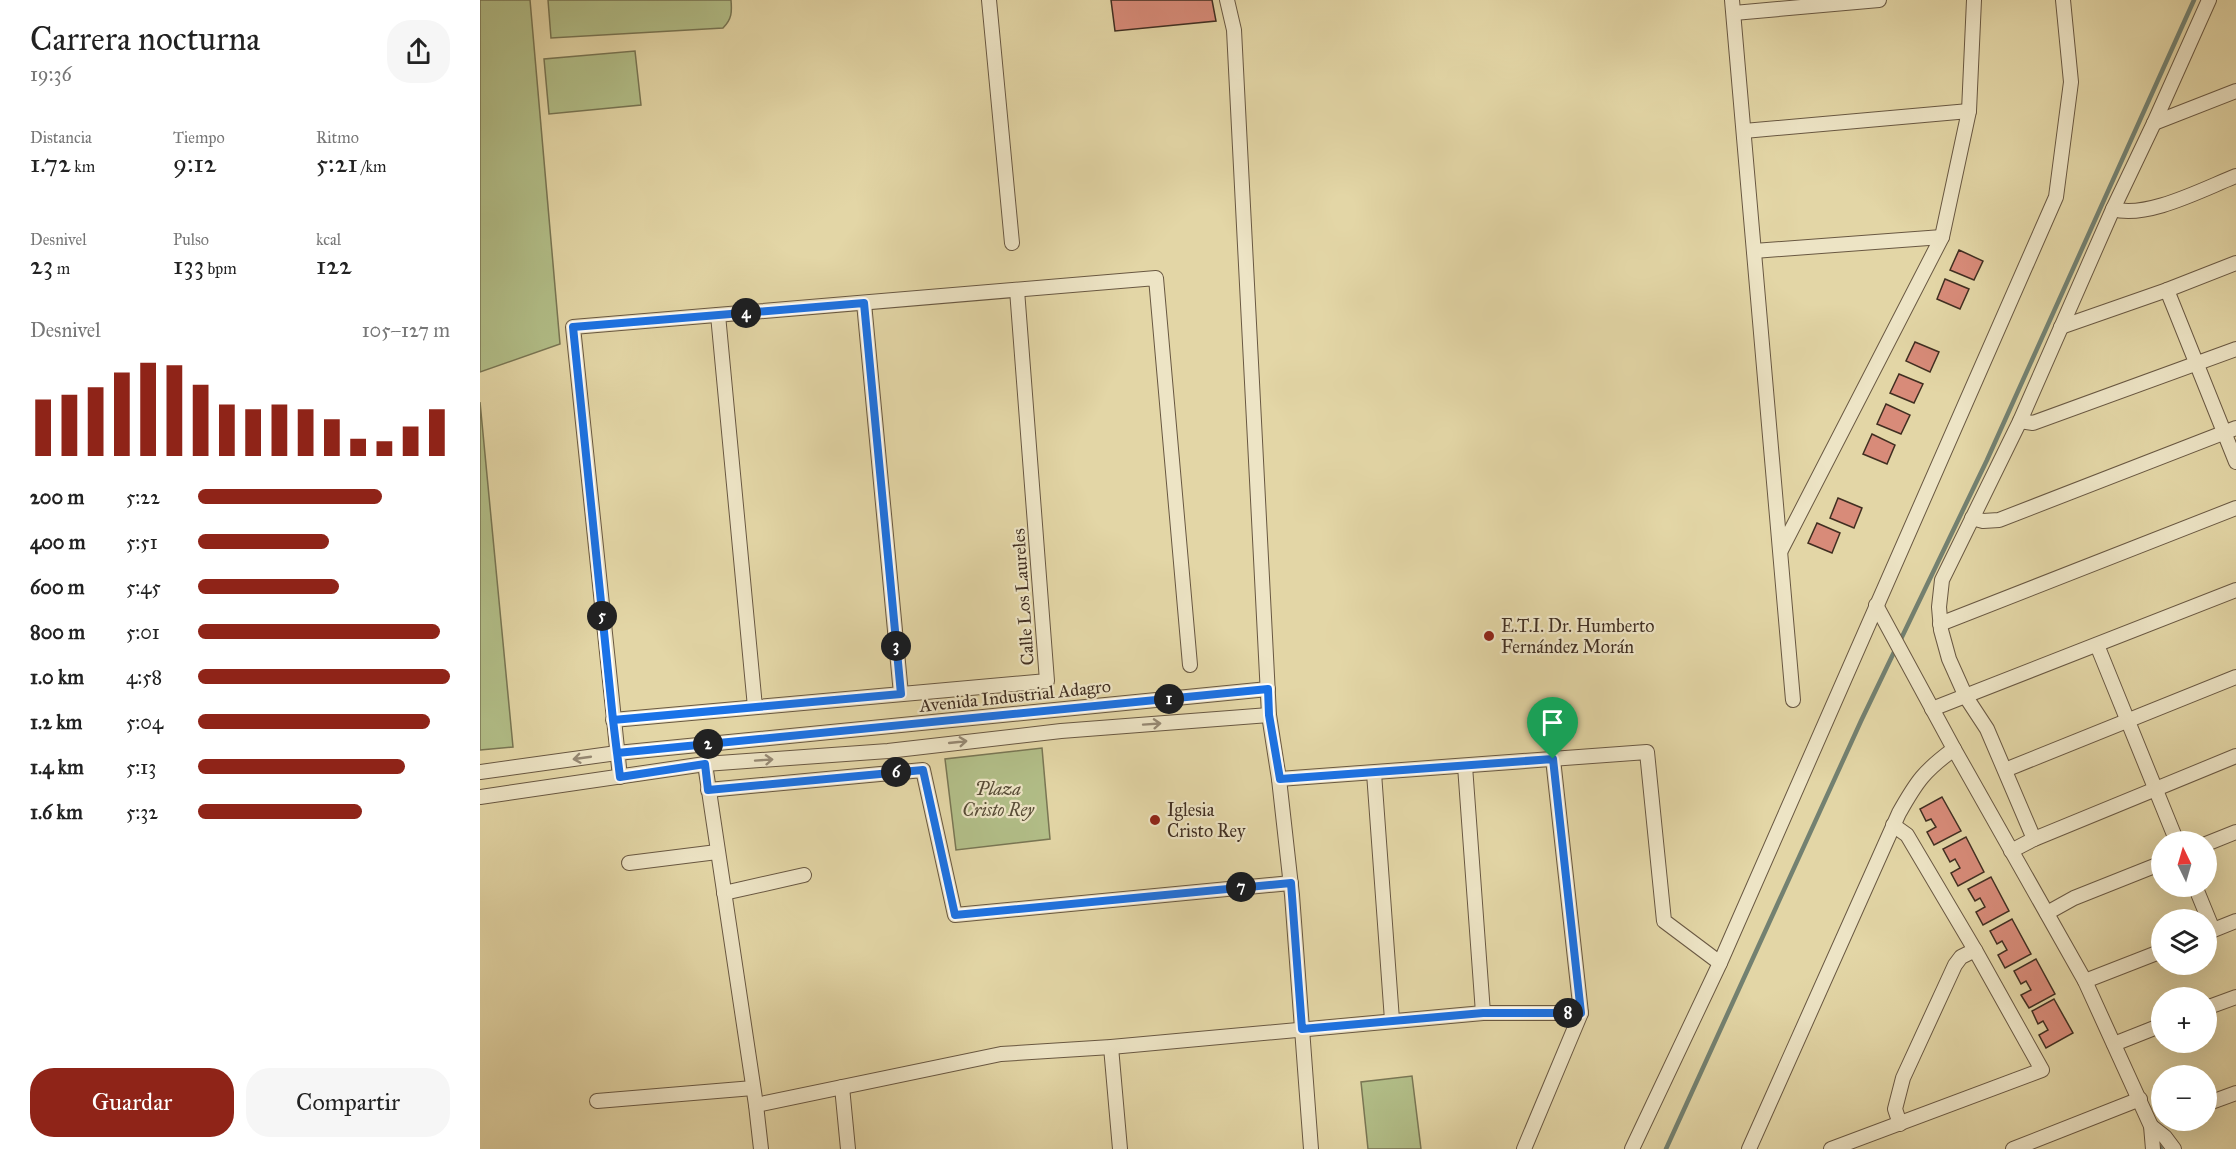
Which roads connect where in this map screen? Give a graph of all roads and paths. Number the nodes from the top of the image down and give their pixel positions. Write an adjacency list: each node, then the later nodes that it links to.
1 (988, 0): 15 (street)
2 (1227, 0): 37 (street)
3 (1879, 0): 7 (street)
4 (1974, 0): 9 (street)
5 (2063, 0): 32 (street)
6 (2209, 0): 10 (street)
7 (1733, 7): 11 (street)
8 (2236, 91): 10 (street)
9 (1969, 111): 11 (street); 14 (street)
10 (2154, 123): 13 (street)
11 (1744, 131): 16 (street)
12 (2236, 176): 13 (street)
13 (2113, 209): 22 (street)
14 (1942, 237): 16 (street); 30 (street)
15 (1012, 243)
16 (1754, 251): 30 (street)
17 (2236, 263): 19 (street)
18 (1017, 290): 20 (street); 35 (street); 38 (street, Calle Los Laureles)
19 (2168, 290): 22 (street); 24 (street)
20 (864, 303): 21 (street); 38 (street)
21 (718, 315): 41 (street); 44 (street)
22 (2061, 327): 25 (street)
23 (2236, 349): 24 (street)
24 (2197, 363): 25 (street); 26 (street)
25 (2020, 421): 29 (street)
26 (2230, 431): 27 (street); 29 (street)
27 (2236, 462)
28 (2236, 508): 33 (street)
29 (1972, 518): 33 (street)
30 (1781, 550): 40 (street)
31 (2236, 590): 34 (street)
32 (1876, 604): 42 (street); 77 (street)
33 (1940, 624): 39 (street)
34 (2097, 645): 39 (street); 45 (street)
35 (1190, 665)
36 (2236, 677): 45 (street)
37 (1268, 689): 43 (street); 47 (street, Avenida Industrial Adagro)
38 (901, 694): 41 (street, Calle Los Laureles)
39 (1966, 697): 42 (street); 52 (street)
40 (1793, 700)
41 (755, 707): 44 (street, Calle Los Laureles)
42 (1932, 709): 46 (street)
43 (1269, 715): 50 (street, one-way to 43); 56 (street)
44 (613, 720): 47 (street)
45 (2127, 720): 52 (street); 57 (street)
46 (1954, 749): 60 (street); 65 (street)
47 (617, 753): 53 (street, Avenida Industrial Adagro, one-way to 53); 55 (street)
48 (2236, 756): 57 (street)
49 (1553, 759): 51 (street); 77 (street); 82 (street)
50 (705, 764): 55 (street); 58 (street)
51 (1465, 766): 54 (street); 81 (street)
52 (2005, 770): 63 (street)
53 (480, 772)
54 (1374, 773): 56 (street); 83 (street)
55 (620, 777): 59 (street)
56 (1280, 779): 70 (street)
57 (2155, 788): 61 (street); 63 (street)
58 (708, 790): 66 (street); 70 (street)
59 (480, 797)
60 (1893, 825): 75 (street); 105 (street)
61 (2173, 831)
62 (2236, 832): 64 (street)
63 (2034, 839): 65 (street)
64 (2217, 840)
65 (2012, 851): 72 (street)
66 (717, 852): 67 (street); 71 (street)
67 (629, 863)
68 (2151, 866): 72 (street)
69 (804, 875): 71 (street)
70 (1291, 883): 84 (street)
71 (723, 893): 89 (street)
72 (2047, 913): 78 (street)
73 (2236, 921): 74 (street)
74 (2217, 929)
75 (1975, 950): 96 (street); 96 (street)
76 (2151, 955): 78 (street)
77 (1719, 963): 104 (street)
78 (2085, 981): 86 (street)
79 (2236, 997): 80 (street)
80 (2217, 1004)
81 (1483, 1013): 82 (street); 83 (street)
82 (1581, 1013): 103 (street)
83 (1392, 1020): 84 (street)
84 (1302, 1029): 87 (street); 102 (street)
85 (2151, 1029): 86 (street)
86 (2114, 1044): 91 (street)
87 (1111, 1047): 88 (street); 101 (street)
88 (842, 1087): 94 (street); 100 (street)
89 (753, 1088): 93 (street); 94 (street)
90 (2236, 1093): 92 (street)
91 (2140, 1099): 95 (street); 107 (street)
92 (2217, 1100)
93 (597, 1101)
94 (756, 1105): 99 (street)
95 (2151, 1114)
96 (1900, 1124): 106 (street)
97 (2156, 1131): 108 (street)
98 (2162, 1131): 109 (street)
99 (761, 1149)
100 (848, 1149)
101 (1120, 1149)
102 (1311, 1149)
103 (1524, 1149)
104 (1632, 1149)
105 (1749, 1149)
106 (1831, 1149)
107 (2013, 1149)
108 (2153, 1149)
109 (2174, 1149)

